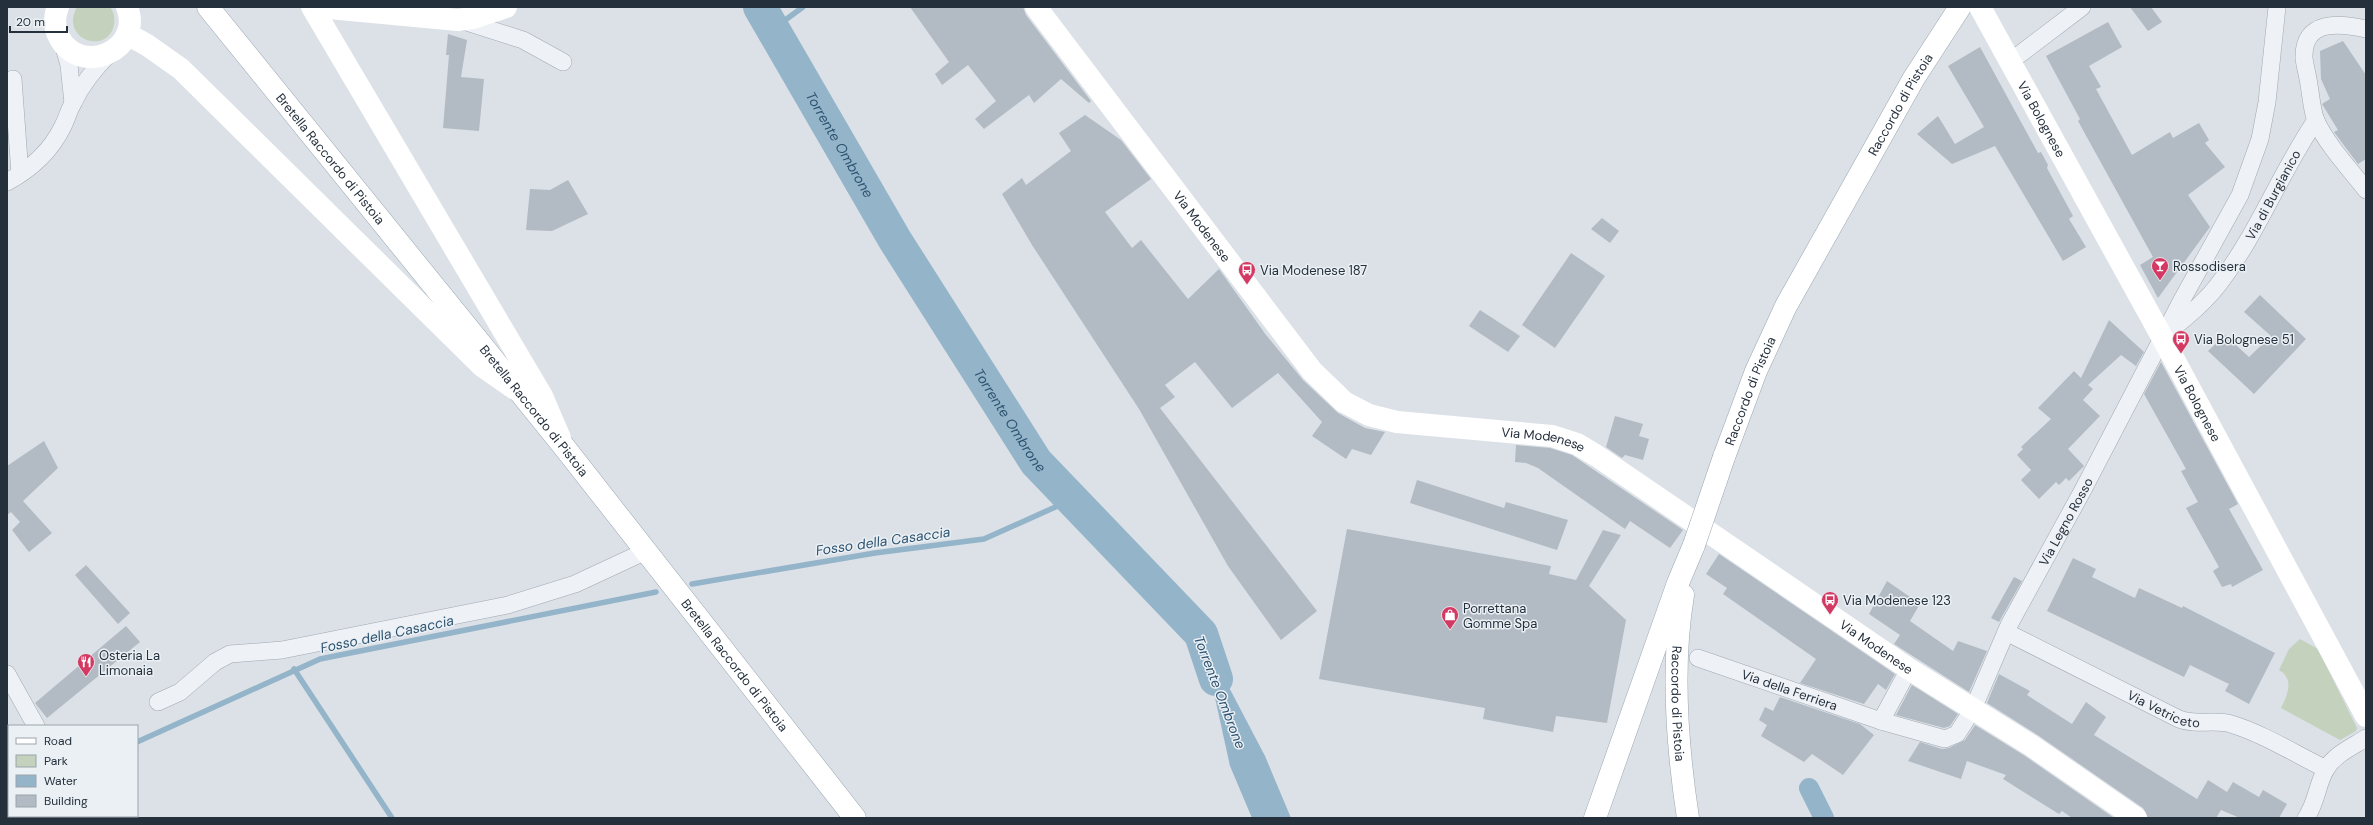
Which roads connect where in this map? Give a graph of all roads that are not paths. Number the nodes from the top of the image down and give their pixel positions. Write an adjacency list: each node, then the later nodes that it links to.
1 (208, 7): 24 (main road, Bretella Raccordo di Pistoia)
2 (312, 7): 25 (main road)
3 (318, 7): 12 (main road)
4 (506, 7): 12 (main road)
5 (1036, 7): 30 (main road, Via Modenese)
6 (1960, 7): 26 (main road, Raccordo di Pistoia, bridge)
7 (1980, 7): 16 (main road, Via Bolognese)
8 (2082, 7): 16 (street)
9 (2277, 7): 23 (street, Via Legno Rosso)
10 (56, 8): 14 (main road)
11 (131, 16): 15 (main road); 24 (main road)
12 (458, 20): 17 (street)
13 (2366, 29): 20 (street)
14 (64, 44): 15 (main road); 19 (street)
15 (110, 53): 19 (street)
16 (2010, 60): 23 (main road, Via Bolognese)
17 (563, 62)
18 (13, 79): 21 (street)
19 (73, 103): 21 (street)
20 (2316, 120): 22 (street); 23 (street, Via di Burgianico)
21 (14, 178)
22 (2362, 185)
23 (2162, 337): 28 (street, Via Legno Rosso); 34 (main road, Via Bolognese)
24 (515, 389): 25 (main road, Bretella Raccordo di Pistoia)
25 (565, 448): 27 (main road, Bretella Raccordo di Pistoia)
26 (1694, 545): 40 (main road); 41 (main road, Raccordo di Pistoia)
27 (646, 551): 32 (street); 39 (main road, Bretella Raccordo di Pistoia)
28 (2006, 632): 33 (street, Via Legno Rosso); 38 (street, Via Vetriceto)
29 (1698, 658): 35 (street, Via della Ferriera)
30 (1909, 669): 33 (main road, Via Modenese); 35 (street)
31 (7, 674): 36 (street)
32 (158, 702)
33 (1973, 708): 35 (street, Via della Ferriera); 42 (main road, Via Modenese)
34 (2366, 716)
35 (1882, 721)
36 (35, 725)
37 (2366, 738): 38 (street)
38 (2326, 769): 43 (street)
39 (855, 818)
40 (1595, 818)
41 (1688, 818)
42 (2136, 818)
43 (2306, 818)

